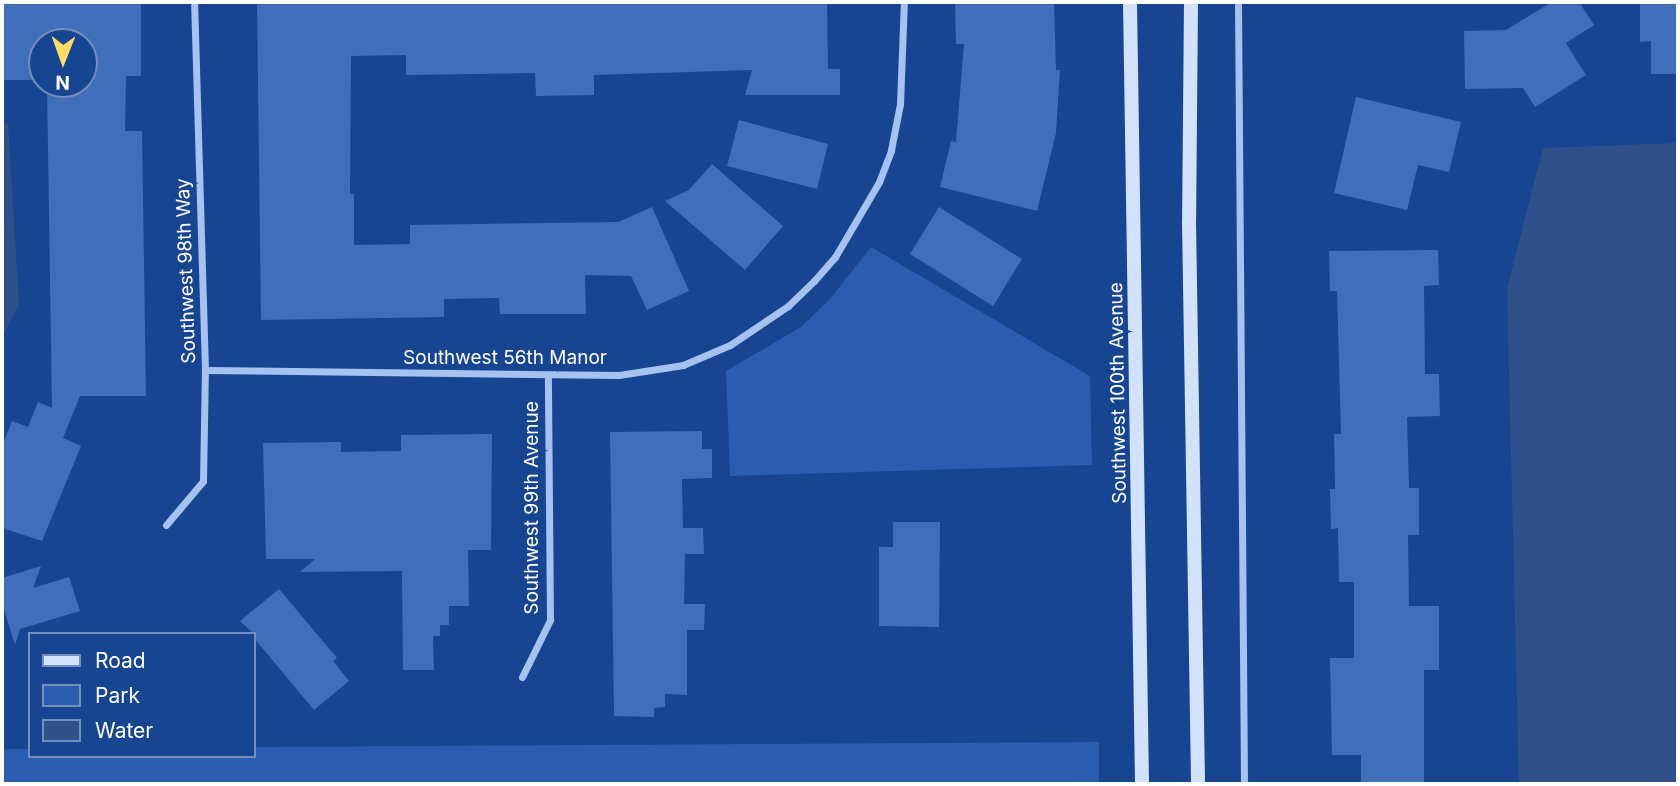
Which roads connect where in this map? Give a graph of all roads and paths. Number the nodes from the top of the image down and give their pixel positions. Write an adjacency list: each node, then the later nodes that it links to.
1 (194, 2): 6 (street, Southwest 98th Way)
2 (904, 2): 7 (street, Southwest 56th Manor)
3 (1130, 2): 10 (main road, Southwest 100th Avenue)
4 (1191, 2): 11 (main road)
5 (1238, 2): 12 (street)
6 (205, 370): 7 (street, Southwest 56th Manor); 8 (street, Southwest 98th Way)
7 (548, 375): 9 (street, Southwest 99th Avenue)
8 (166, 525)
9 (522, 677)
10 (1142, 784)
11 (1198, 784)
12 (1244, 784)

